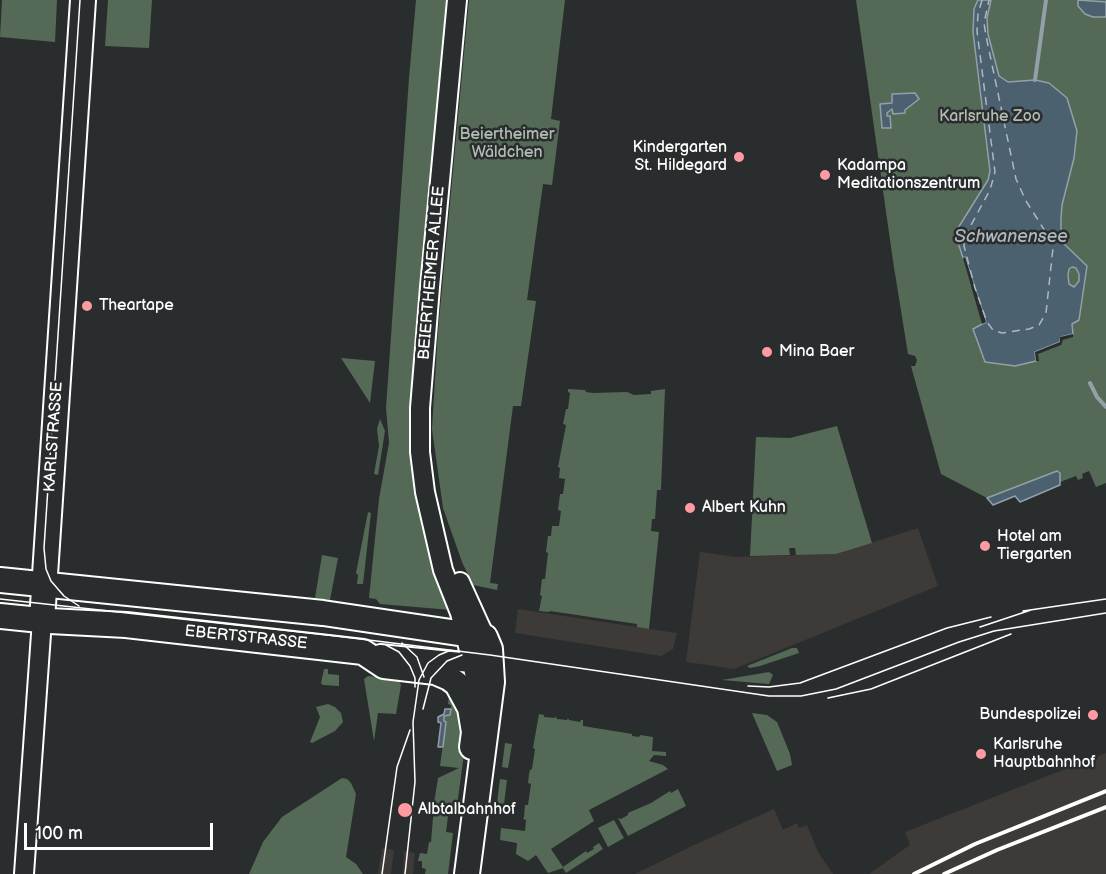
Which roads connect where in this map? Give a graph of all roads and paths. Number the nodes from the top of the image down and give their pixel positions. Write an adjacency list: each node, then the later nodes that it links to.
1 (83, 0): 4 (main road, KARLSTRASSE)
2 (458, 0): 7 (street, BEIERTHEIMER ALLEE)
3 (0, 580): 4 (main road, EBERTSTRASSE)
4 (44, 585): 6 (main road, KARLSTRASSE); 7 (main road, EBERTSTRASSE)
5 (0, 616): 6 (main road, EBERTSTRASSE)
6 (42, 620): 8 (main road, EBERTSTRASSE); 11 (street, KARLSTRASSE)
7 (476, 636): 9 (main road)
8 (363, 652): 9 (street, EBERTSTRASSE); 10 (main road)
9 (482, 664): 10 (street); 13 (main road)
10 (474, 732): 12 (main road)
11 (24, 874)
12 (455, 874)
13 (467, 874)

